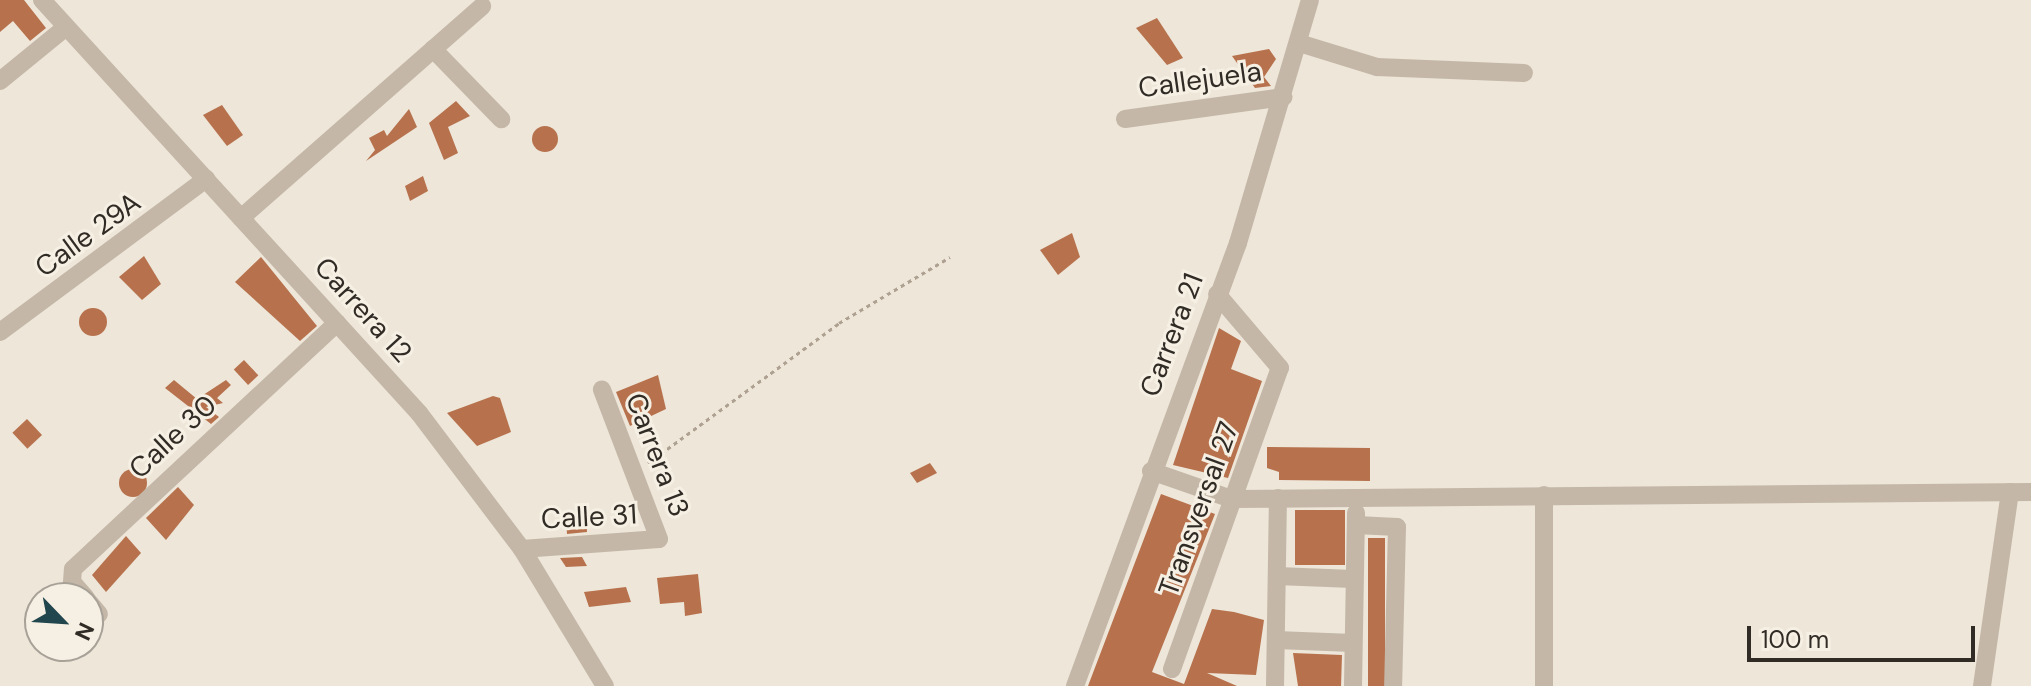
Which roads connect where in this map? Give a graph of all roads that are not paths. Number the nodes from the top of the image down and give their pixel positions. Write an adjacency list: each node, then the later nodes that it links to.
1 (42, 0): 4 (street, Carrera 12)
2 (1310, 0): 5 (street, Carrera 21)
3 (482, 6): 6 (street)
4 (66, 27): 8 (street); 12 (street, Carrera 12)
5 (1299, 43): 7 (street); 9 (street, Carrera 21)
6 (433, 49): 10 (street); 13 (street)
7 (1524, 73)
8 (0, 81)
9 (1283, 97): 11 (street, Callejuela); 14 (street, Carrera 21)
10 (501, 119)
11 (1125, 119)
12 (206, 179): 13 (street, Carrera 12); 16 (street, Calle 29A)
13 (241, 218): 15 (street, Carrera 12)
14 (1217, 294): 18 (street, Carrera 21); 23 (street, Transversal 27)
15 (337, 323): 27 (street, Carrera 12); 30 (street, Calle 30)
16 (0, 332)
17 (602, 390): 26 (street, Carrera 13)
18 (1151, 471): 23 (street); 35 (street, Carrera 21)
19 (2010, 492): 20 (street); 21 (street); 40 (street)
20 (2031, 492)
21 (1544, 495): 24 (street); 39 (street)
22 (1278, 498): 23 (street); 24 (street); 28 (street)
23 (1232, 499): 33 (street, Transversal 27)
24 (1357, 499): 25 (street)
25 (1356, 525): 29 (street); 38 (street)
26 (659, 539): 27 (street, Calle 31)
27 (522, 549): 34 (street, Carrera 12)
28 (1277, 576): 29 (street); 31 (street)
29 (1353, 579): 32 (street)
30 (72, 582)
31 (1276, 640): 32 (street); 36 (street)
32 (1353, 643): 37 (street)
33 (1172, 669)
34 (605, 686)
35 (1075, 686)
36 (1275, 686)
37 (1353, 686)
38 (1393, 686)
39 (1544, 686)
40 (1982, 686)

